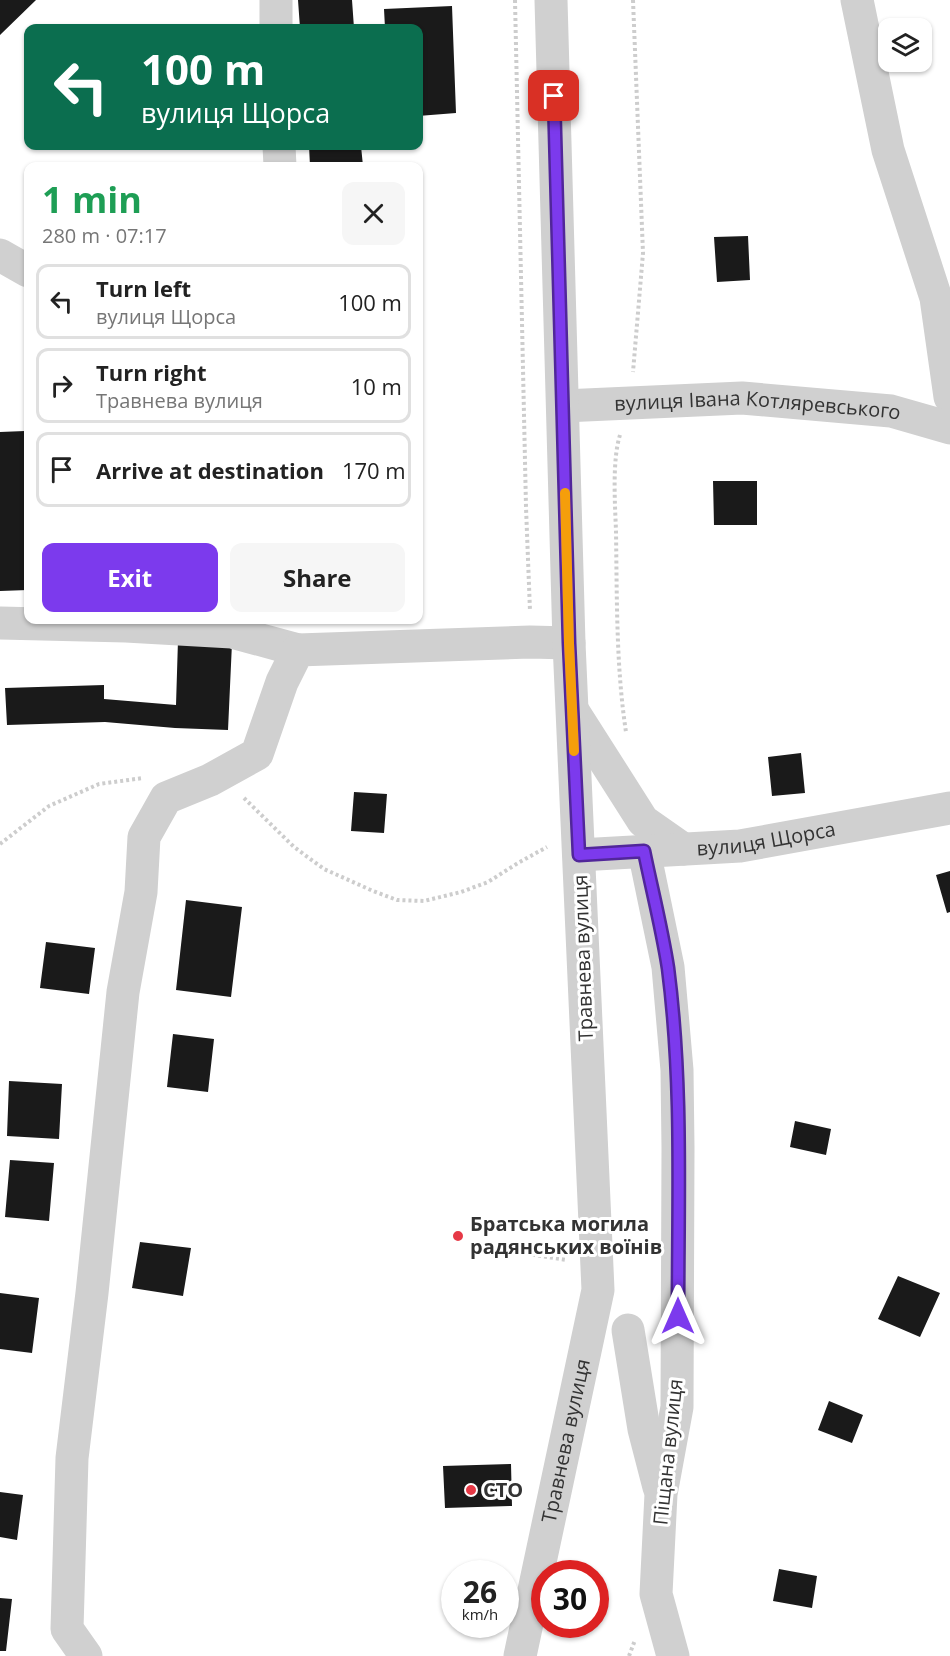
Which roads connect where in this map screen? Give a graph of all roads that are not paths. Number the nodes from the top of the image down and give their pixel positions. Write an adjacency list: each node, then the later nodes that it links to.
1 (276, 0): 4 (street)
2 (551, 0): 8 (street, Травнева вулиця)
3 (857, 0): 7 (street)
4 (276, 24)
5 (0, 255): 6 (street)
6 (24, 269)
7 (950, 397)
8 (563, 406): 9 (street, вулиця Івана Котляревського); 13 (street, Травнева вулиця)
9 (950, 429)
10 (0, 623): 11 (street)
11 (24, 623)
12 (139, 624): 14 (street)
13 (569, 643): 14 (street); 15 (street, Травнева вулиця)
14 (298, 650): 24 (street)
15 (572, 709): 17 (street, Травнева вулиця); 18 (street)
16 (950, 808): 18 (street, вулиця Щорса)
17 (578, 840): 19 (street, вулиця Щорса); 20 (street, Травнева вулиця)
18 (684, 849): 19 (street, вулиця Щорса)
19 (644, 851): 22 (street, Піщана вулиця)
20 (597, 1290): 21 (street); 25 (street, Травнева вулиця)
21 (628, 1330): 22 (street); 23 (street)
22 (678, 1338): 23 (street, Піщана вулиця)
23 (661, 1494): 26 (street, Піщана вулиця)
24 (86, 1656)
25 (520, 1656)
26 (673, 1656)

